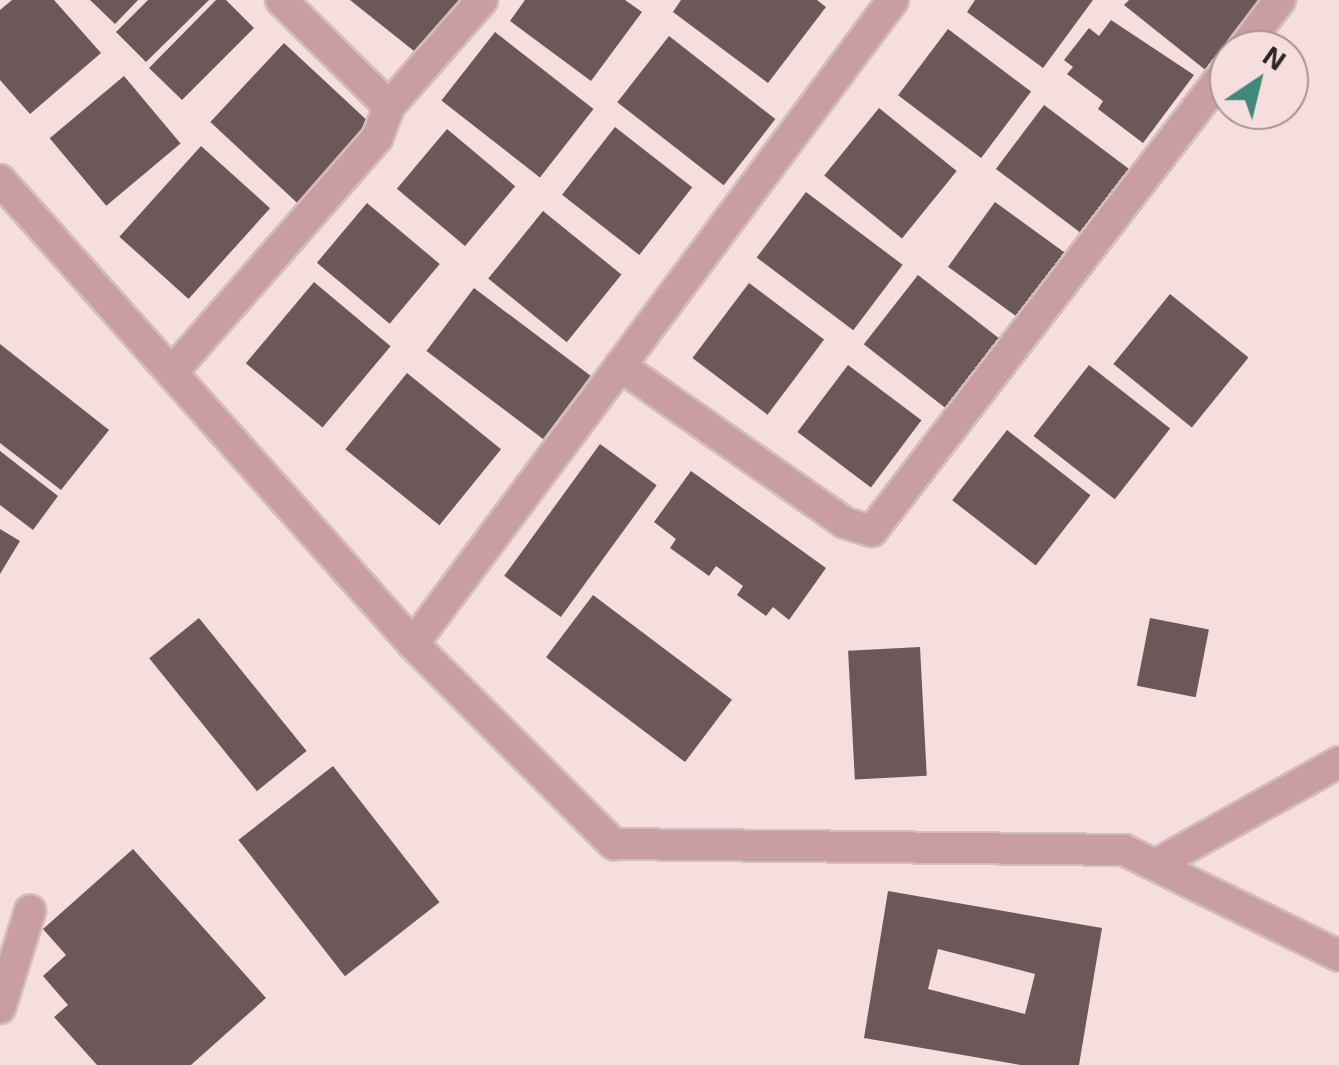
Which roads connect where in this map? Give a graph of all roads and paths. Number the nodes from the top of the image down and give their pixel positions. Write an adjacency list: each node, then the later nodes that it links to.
1 (282, 0): 7 (street)
2 (482, 0): 7 (street)
3 (1280, 0): 5 (street)
4 (880, 4): 9 (street)
5 (1257, 30)
6 (1209, 93): 9 (street)
7 (389, 106): 10 (street)
8 (0, 180): 10 (street)
9 (620, 366): 11 (street)
10 (174, 372): 11 (street)
11 (413, 644): 13 (street)
12 (1339, 762): 13 (street)
13 (1155, 865): 15 (street)
14 (30, 911): 16 (street)
15 (1339, 956)
16 (0, 1008)

